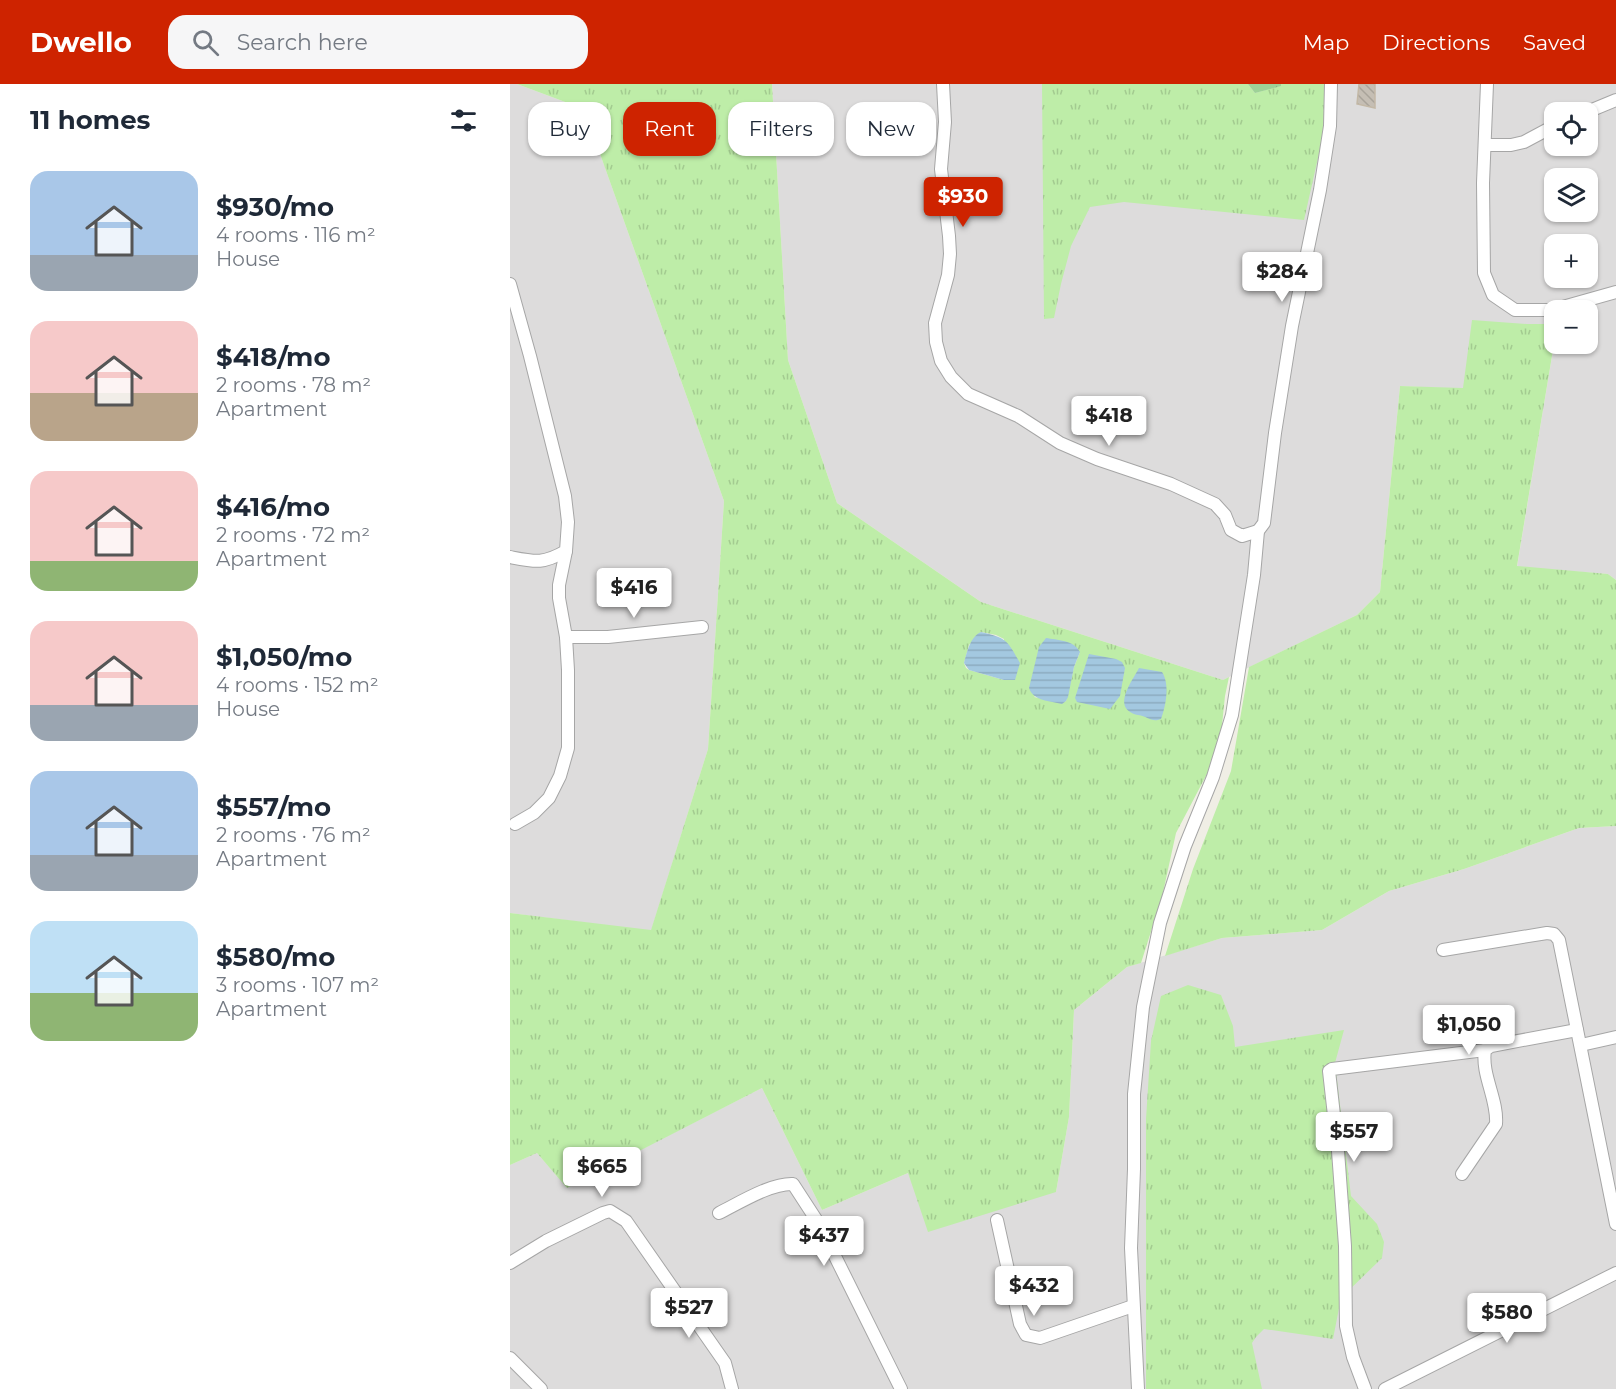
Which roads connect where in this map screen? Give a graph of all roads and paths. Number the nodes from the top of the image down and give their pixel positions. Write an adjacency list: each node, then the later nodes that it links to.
1 (943, 84): 10 (street)
2 (1331, 84): 10 (street)
3 (1487, 84): 7 (street)
4 (1616, 100): 5 (street)
5 (1598, 107)
6 (1544, 131): 7 (street)
7 (1485, 145): 9 (street)
8 (510, 284): 11 (street)
9 (1616, 292)
10 (1258, 531): 27 (street)
11 (566, 551): 12 (street); 14 (street)
12 (510, 557)
13 (702, 627): 14 (street)
14 (566, 637): 15 (street)
15 (515, 824)
16 (1443, 950): 17 (street)
17 (1576, 1030): 19 (street); 20 (street)
18 (1616, 1037): 19 (street)
19 (1581, 1045): 24 (street)
20 (1485, 1050): 21 (street); 33 (street)
21 (1462, 1174)
22 (719, 1213): 31 (street)
23 (997, 1220): 27 (street)
24 (1616, 1224)
25 (510, 1263): 30 (street)
26 (1616, 1273): 34 (street)
27 (1133, 1306): 32 (street)
28 (510, 1358): 29 (street)
29 (541, 1389)
30 (732, 1389)
31 (901, 1389)
32 (1138, 1389)
33 (1365, 1389)
34 (1385, 1389)

